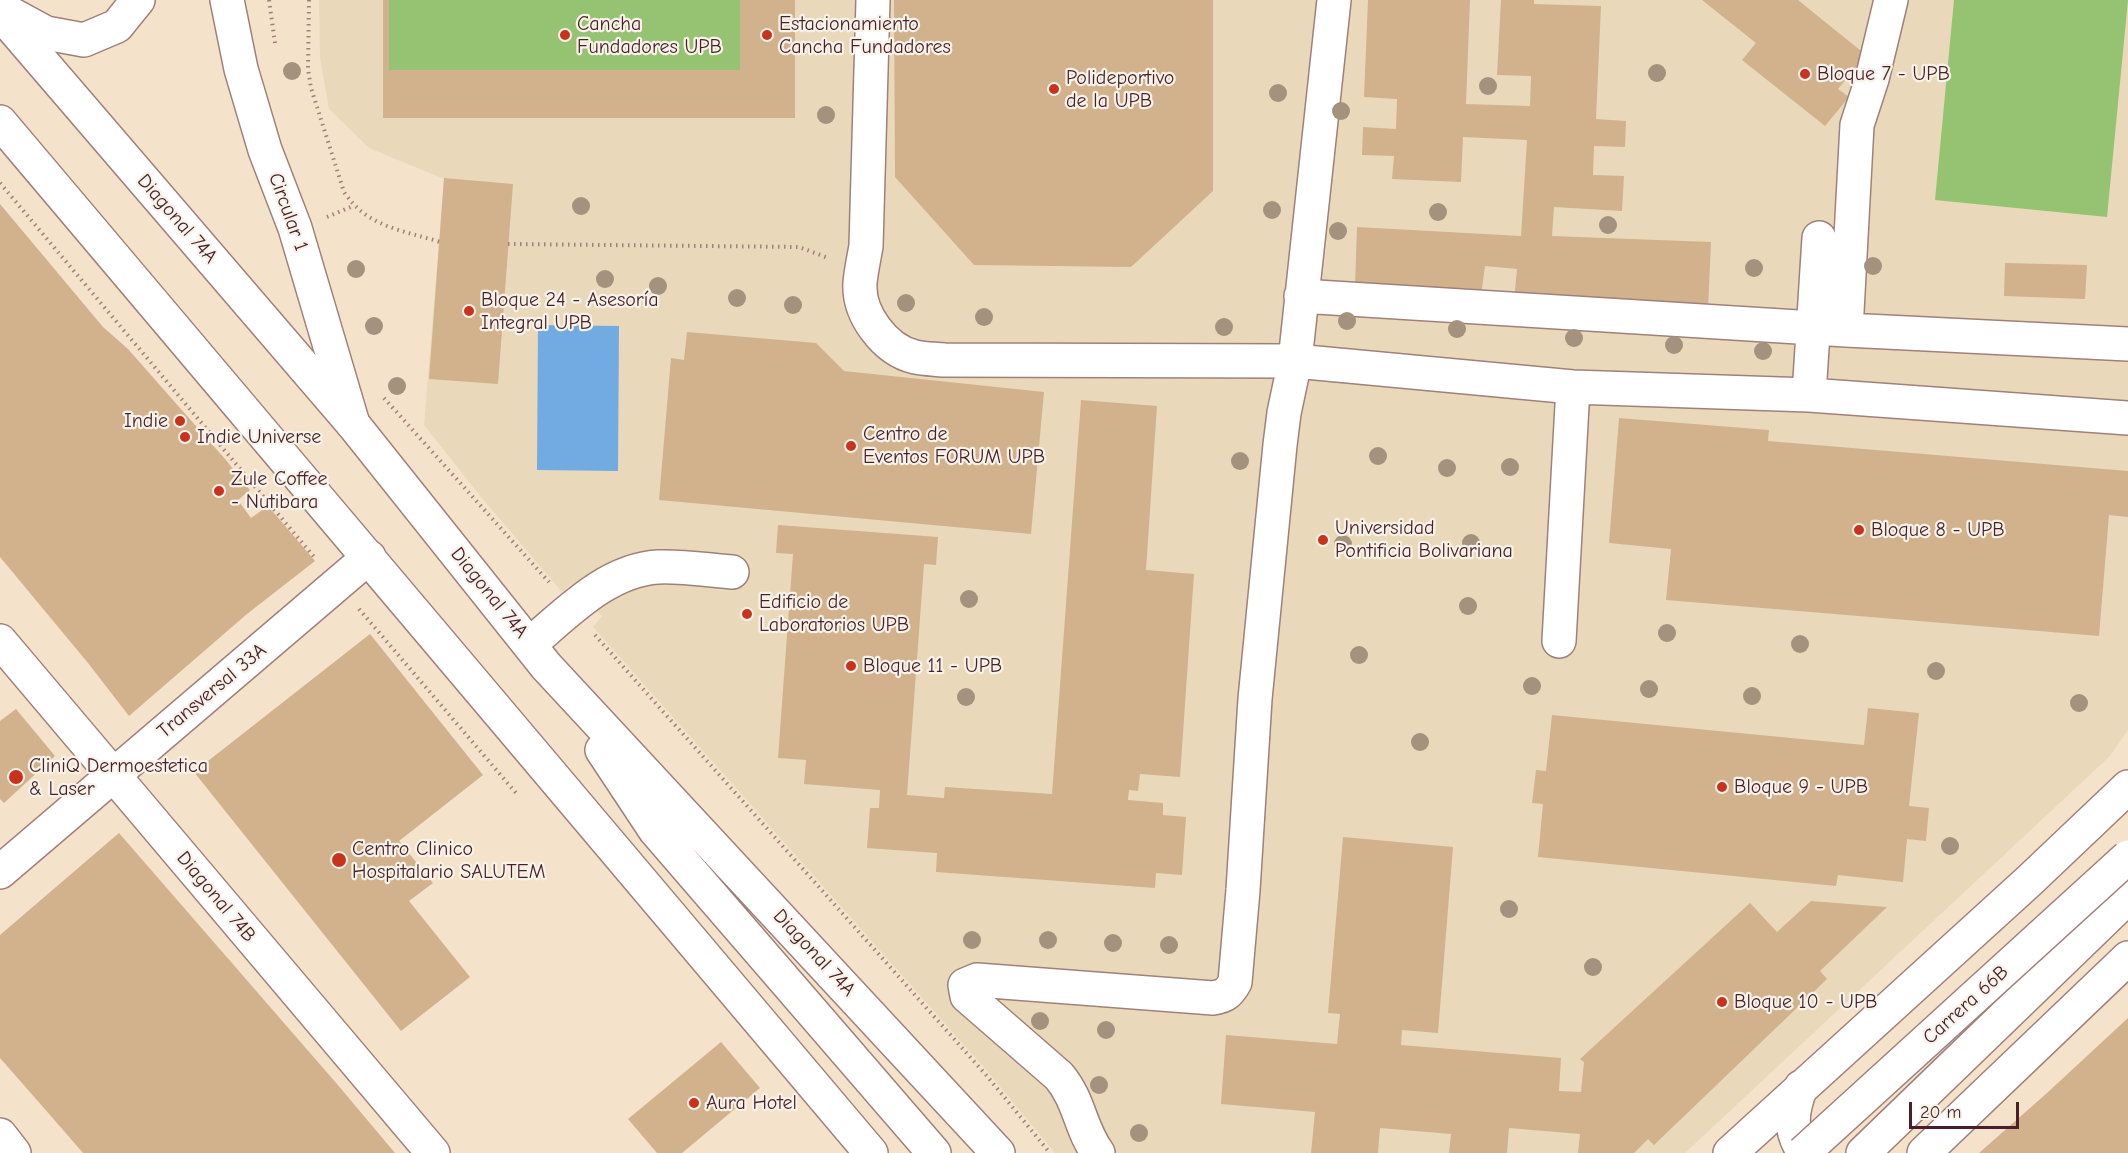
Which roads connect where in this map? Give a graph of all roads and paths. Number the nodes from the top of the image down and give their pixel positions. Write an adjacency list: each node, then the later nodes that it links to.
1 (138, 0): 8 (main road)
2 (227, 0): 26 (main road, Circular 1)
3 (269, 0): 10 (path)
4 (309, 0): 14 (path)
5 (873, 0): 16 (main road)
6 (1334, 0): 17 (main road)
7 (1891, 0): 19 (main road)
8 (0, 8)
9 (0, 13): 26 (main road, Diagonal 74A)
10 (275, 45)
11 (0, 122): 27 (main road)
12 (0, 183): 29 (path)
13 (1819, 238): 18 (main road)
14 (440, 242)
15 (508, 244): 16 (path)
16 (859, 286): 21 (main road)
17 (1301, 296): 18 (main road); 21 (main road)
18 (1814, 327): 19 (main road); 24 (main road)
19 (1846, 330): 20 (main road)
20 (2128, 344)
21 (1295, 361): 22 (main road); 49 (main road)
22 (1573, 387): 24 (main road); 32 (main road)
23 (379, 391): 30 (path)
24 (1809, 395): 25 (main road)
25 (2128, 418)
26 (353, 424): 33 (main road, Diagonal 74A)
27 (369, 557): 29 (main road, Transversal 33A); 45 (main road)
28 (732, 572): 30 (main road)
29 (337, 584): 34 (main road, Transversal 33A); 36 (path)
30 (573, 609): 33 (main road); 48 (path)
31 (0, 641): 34 (main road, Diagonal 74B)
32 (1560, 641)
33 (538, 655): 46 (main road); 47 (main road, Diagonal 74A)
34 (113, 776): 38 (main road, Transversal 33A); 44 (main road, Diagonal 74B)
35 (2128, 787): 41 (main road)
36 (523, 801)
37 (2128, 857): 51 (main road, Carrera 66B, bridge)
38 (0, 872)
39 (2128, 897): 52 (main road, Carrera 66B)
40 (2128, 958): 53 (main road)
41 (1801, 1087): 50 (main road); 51 (main road)
42 (0, 1135): 43 (main road)
43 (14, 1153)
44 (433, 1153)
45 (872, 1153)
46 (934, 1153)
47 (998, 1153)
48 (1050, 1153)
49 (1098, 1153)
50 (1730, 1153)
51 (1804, 1153)
52 (1863, 1153)
53 (1924, 1153)

